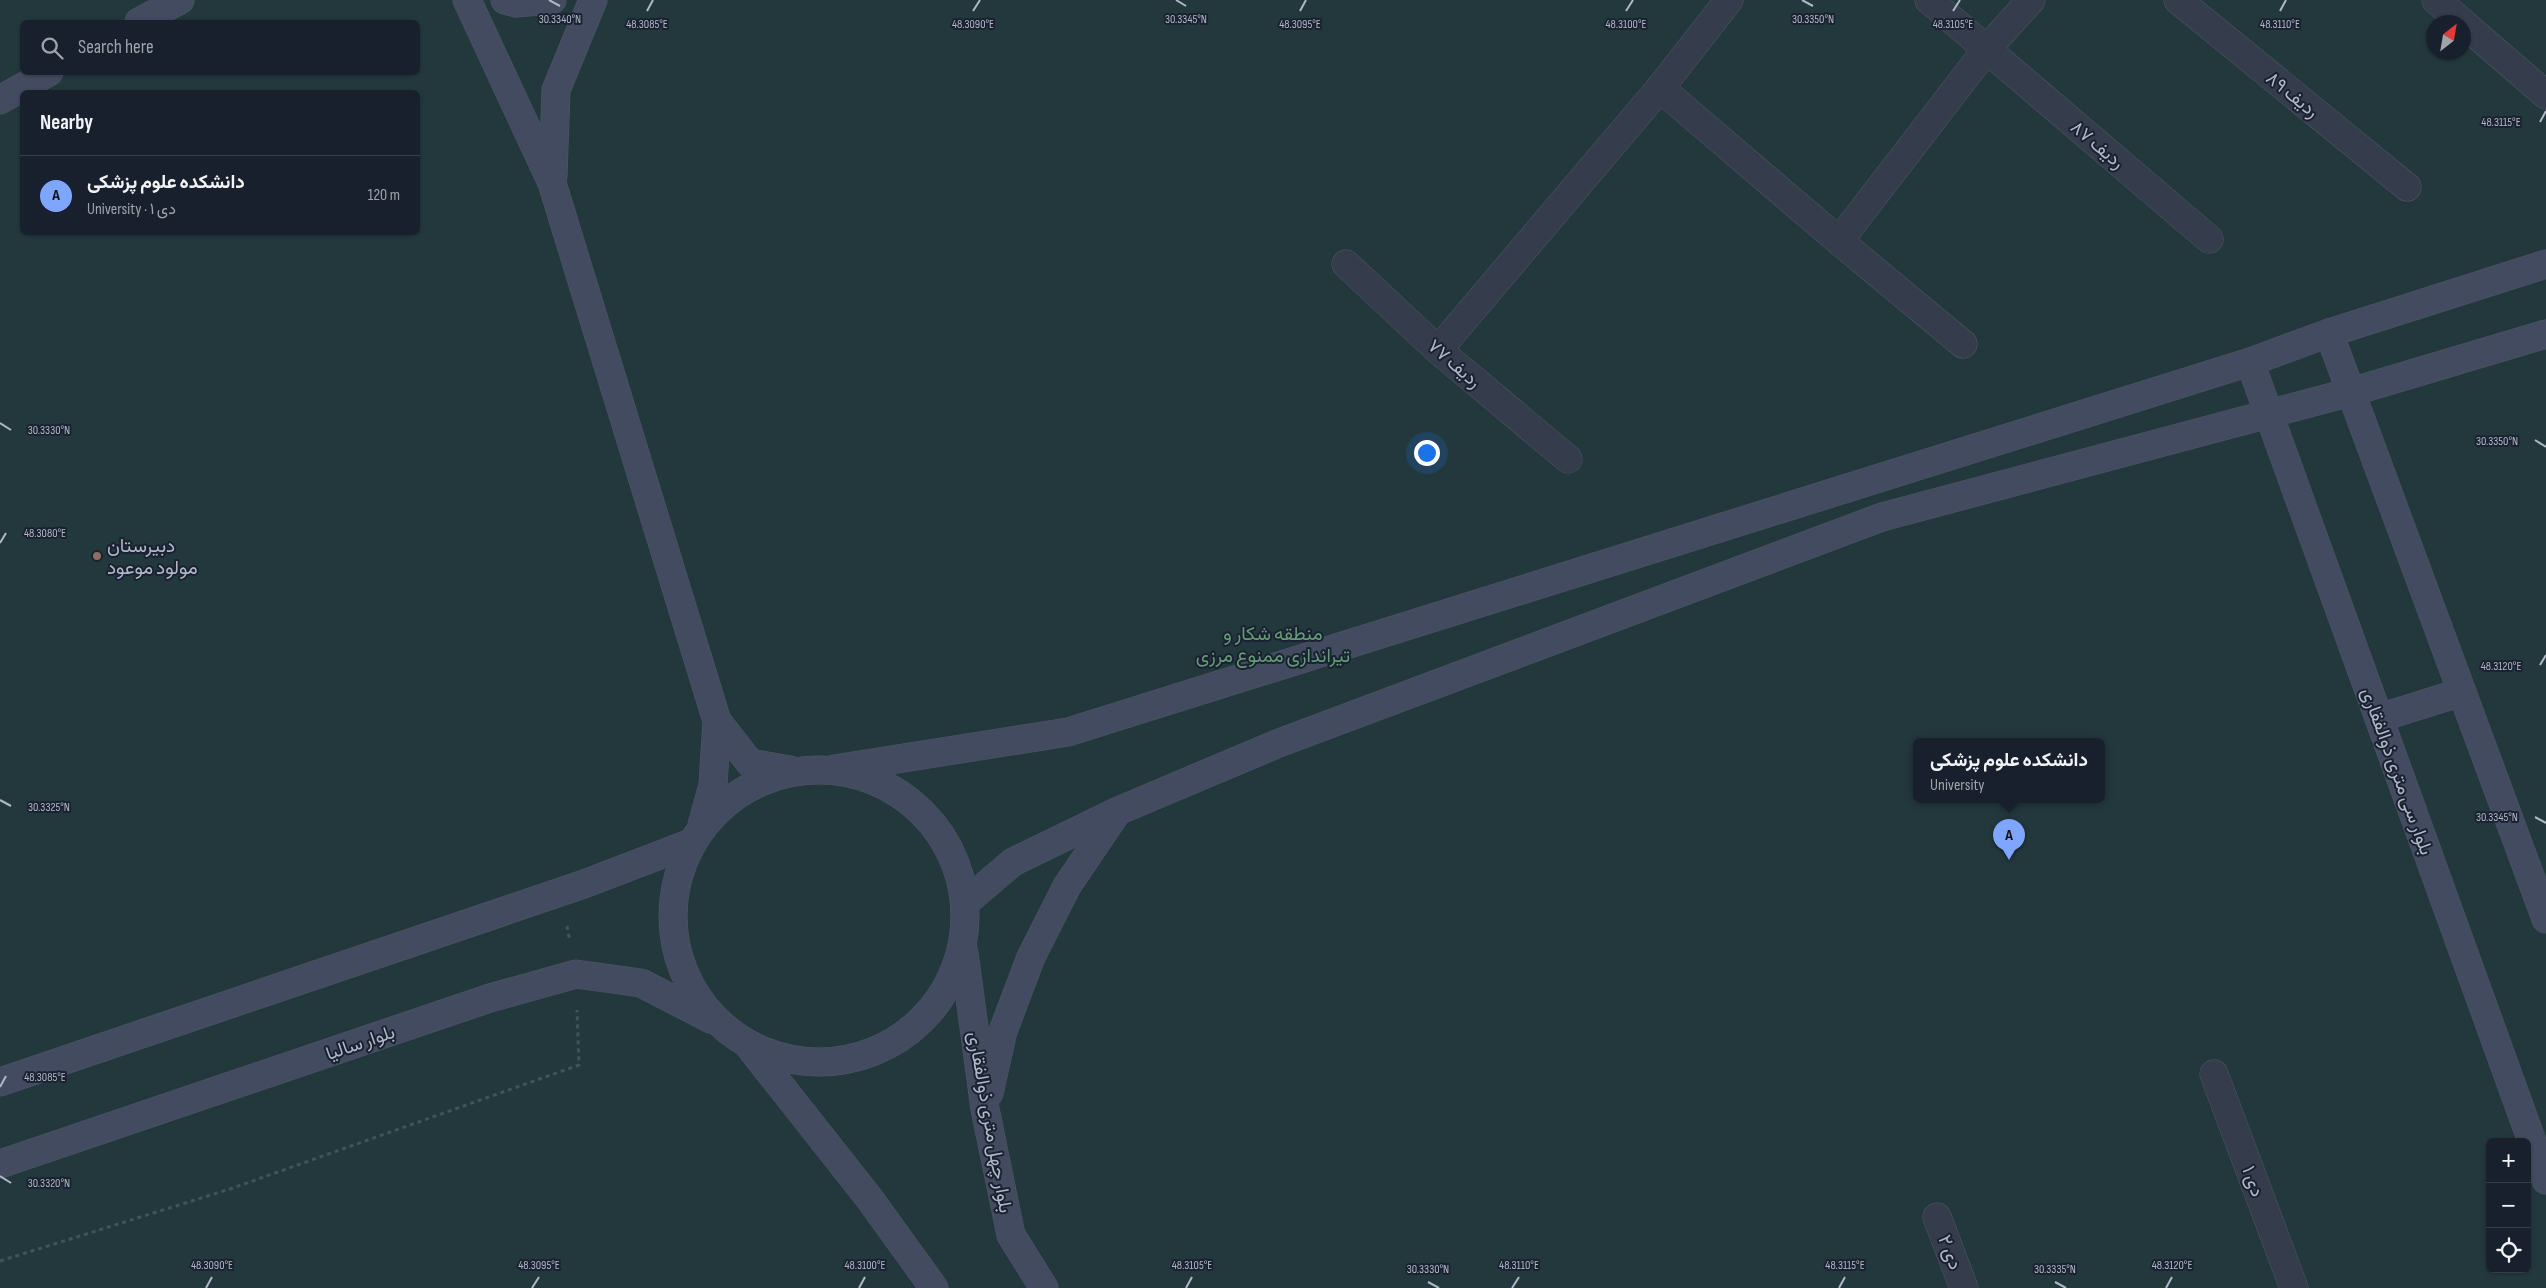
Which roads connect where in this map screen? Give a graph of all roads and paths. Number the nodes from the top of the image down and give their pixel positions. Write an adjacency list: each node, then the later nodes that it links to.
1 (180, 0): 12 (main road)
2 (467, 0): 19 (main road)
3 (505, 0): 4 (main road)
4 (552, 0)
5 (593, 0): 19 (main road)
6 (1729, 0): 16 (street)
7 (1929, 0): 14 (street, ردیف ۸۷)
8 (2031, 0): 14 (street)
9 (2178, 0): 20 (street, ردیف ۸۹)
10 (2436, 0): 11 (street)
11 (2454, 15)
12 (143, 20)
13 (2471, 30): 17 (street)
14 (1986, 50): 21 (street, ردیف ۸۷); 22 (street)
15 (44, 75): 18 (main road)
16 (1660, 88): 22 (street); 28 (street)
17 (2546, 95)
18 (0, 100)
19 (552, 183): 35 (main road)
20 (2407, 187)
21 (2209, 239)
22 (1839, 241): 27 (street)
23 (1346, 264): 28 (street, ردیف ۷۷)
24 (2546, 264): 25 (main road)
25 (2329, 332): 29 (main road); 30 (main road)
26 (2546, 334): 30 (main road)
27 (1963, 344)
28 (1438, 350): 32 (street, ردیف ۷۷)
29 (2250, 362): 31 (main road, بلوار سی متری ذوالفقاری); 36 (main road)
30 (2351, 392): 31 (main road); 33 (main road)
31 (2269, 414): 34 (main road, بلوار سی متری ذوالفقاری); 38 (main road)
32 (1568, 459)
33 (2462, 692): 34 (main road); 42 (main road)
34 (2379, 718): 51 (main road, بلوار سی متری ذوالفقاری)
35 (717, 721): 37 (main road); 39 (main road)
36 (834, 769): 37 (main road); 41 (main road)
37 (795, 771): 39 (main road)
38 (1118, 811): 41 (main road); 49 (main road)
39 (696, 835): 40 (main road); 45 (main road)
40 (560, 892): 44 (path); 48 (main road)
41 (966, 902): 43 (main road)
42 (2546, 919)
43 (964, 946): 46 (main road); 49 (main road, بلوار چهل متری ذوالفقاری)
44 (576, 974): 45 (main road, بلوار سالیا); 50 (main road, بلوار سالیا); 53 (path)
45 (718, 1023): 46 (main road)
46 (748, 1044): 54 (main road)
47 (2214, 1074): 57 (street, دی ۱)
48 (0, 1082)
49 (985, 1109): 55 (main road, بلوار چهل متری ذوالفقاری)
50 (0, 1164)
51 (2546, 1180)
52 (1937, 1217): 56 (street, دی ۲)
53 (0, 1261)
54 (934, 1288)
55 (1044, 1288)
56 (1964, 1288)
57 (2294, 1288)

